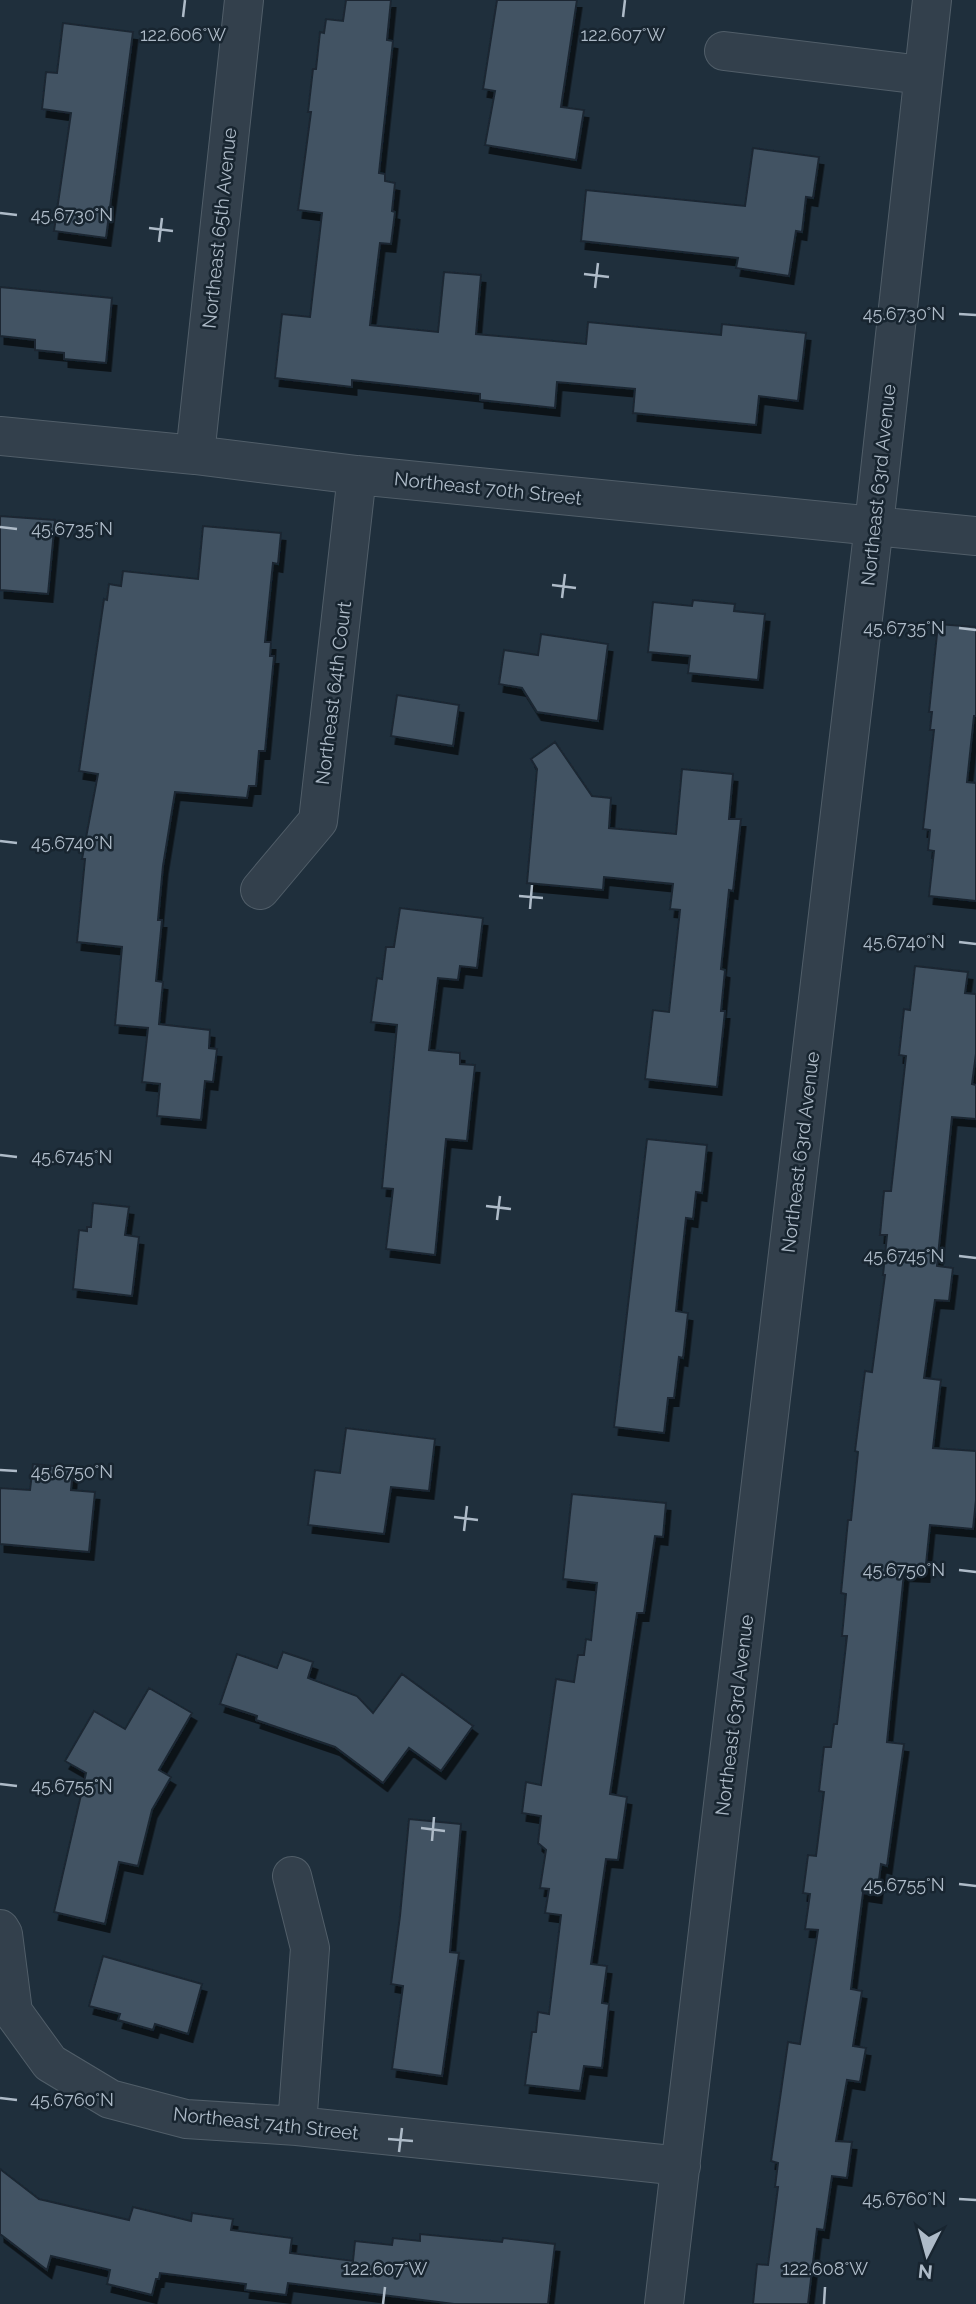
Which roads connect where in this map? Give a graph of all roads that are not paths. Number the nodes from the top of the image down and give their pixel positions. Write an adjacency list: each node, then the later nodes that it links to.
1 (244, 0): 6 (street, Northeast 65th Avenue)
2 (932, 0): 4 (street, Northeast 63rd Avenue)
3 (723, 51): 4 (street)
4 (922, 75): 8 (street, Northeast 63rd Avenue)
5 (0, 436): 6 (street, Northeast 70th Street)
6 (195, 455): 7 (street, Northeast 70th Street)
7 (357, 475): 8 (street, Northeast 70th Street); 10 (street, Northeast 64th Court)
8 (874, 525): 9 (street, Northeast 70th Street); 14 (street, Northeast 63rd Avenue)
9 (976, 536)
10 (260, 890)
11 (292, 1876): 13 (street)
12 (0, 1929): 13 (street, Northeast 74th Street)
13 (297, 2126): 14 (street, Northeast 74th Street)
14 (681, 2166): 15 (street, Northeast 63rd Avenue)
15 (664, 2304)

